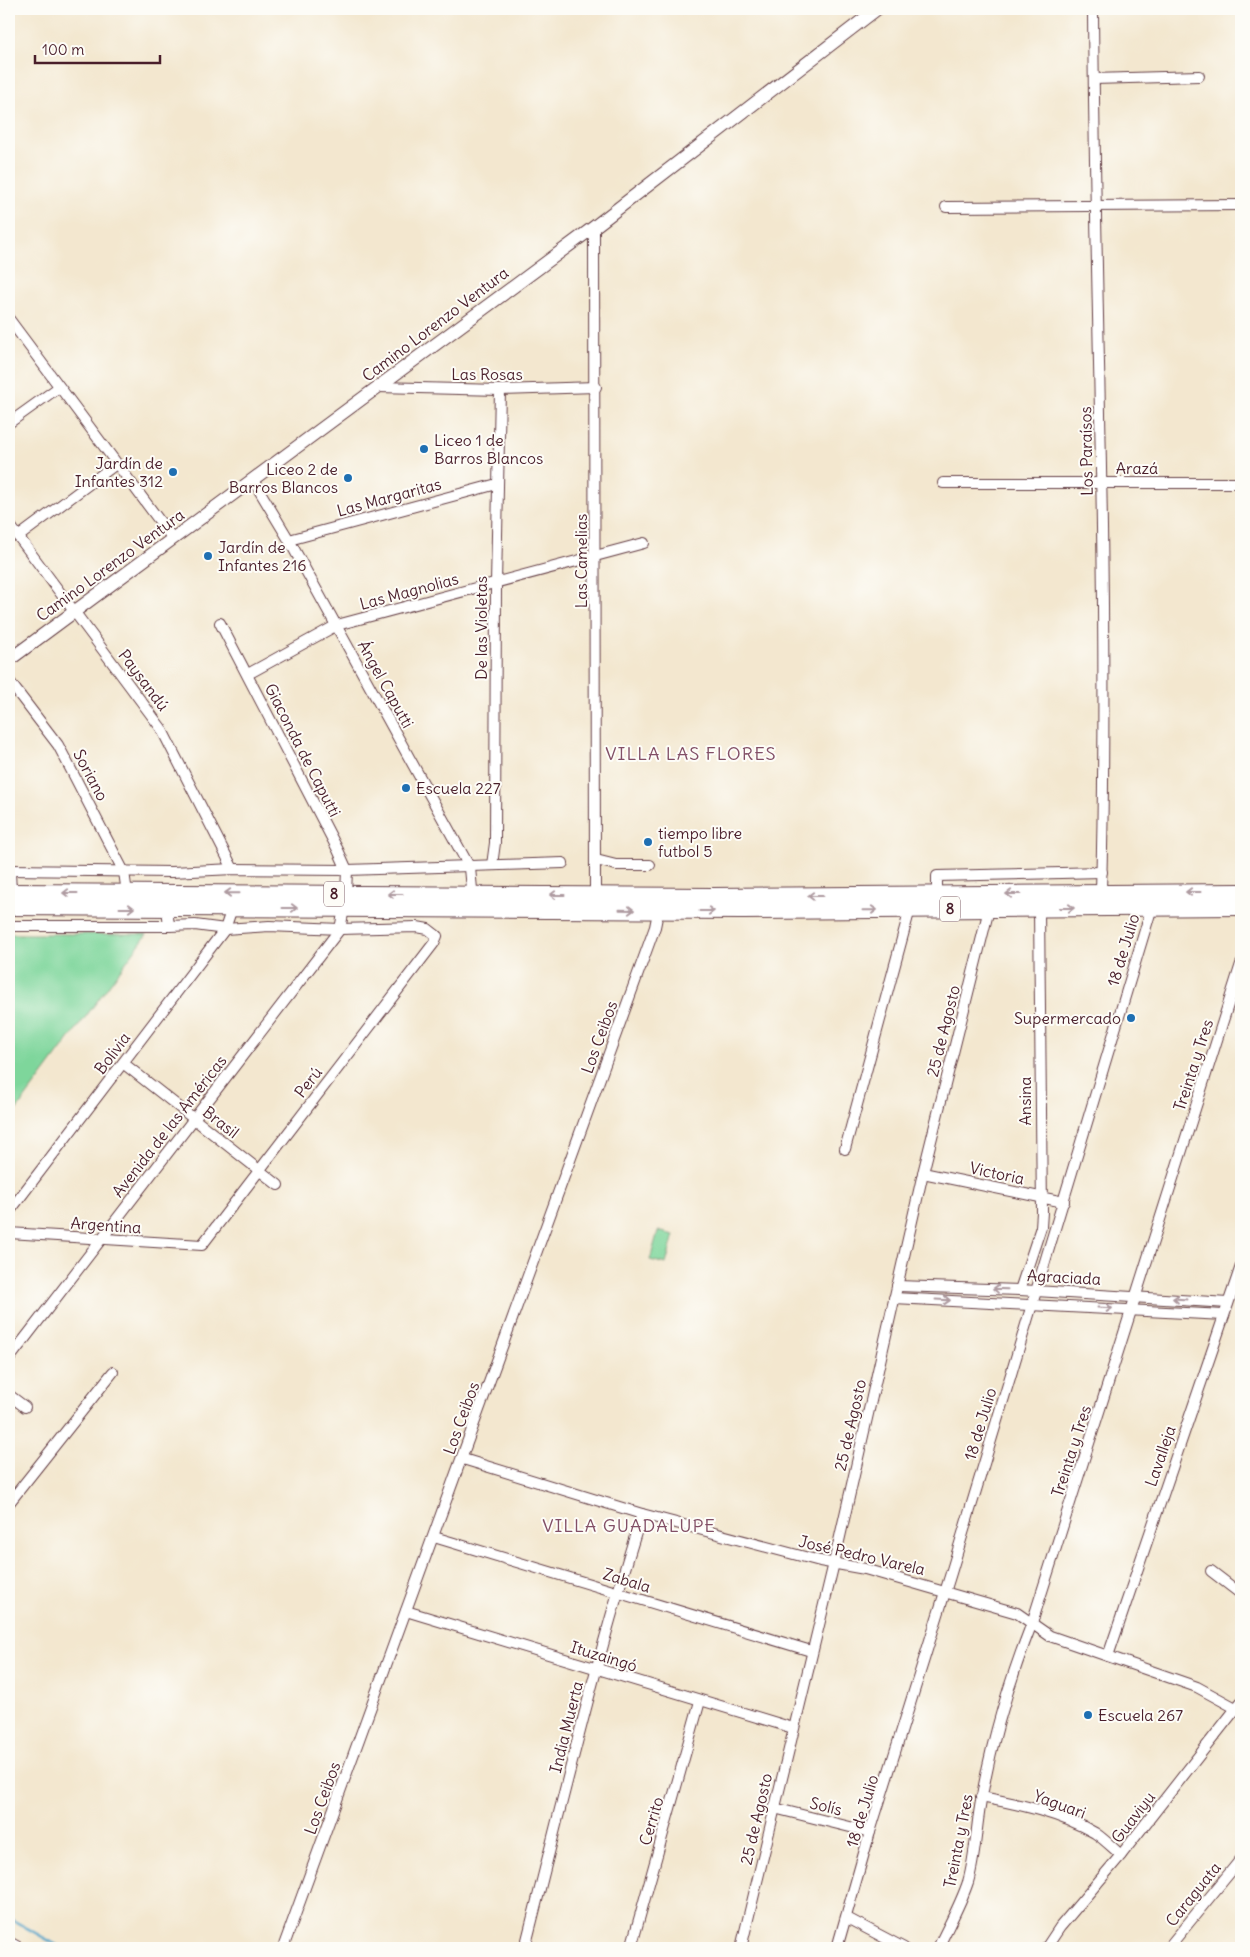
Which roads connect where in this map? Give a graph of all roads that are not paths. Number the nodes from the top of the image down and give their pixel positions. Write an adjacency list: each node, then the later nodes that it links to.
1 (874, 9): 8 (street, Camino Lorenzo Ventura)
2 (1093, 9): 4 (street, Los Paraísos)
3 (1199, 76): 4 (street)
4 (1094, 79): 7 (street, Los Paraísos)
5 (1241, 205): 7 (street)
6 (946, 207): 7 (street)
7 (1094, 207): 18 (street, Los Paraísos)
8 (594, 227): 11 (street, Camino Lorenzo Ventura); 12 (street, Las Camelias)
9 (9, 319): 10 (street)
10 (59, 387): 14 (street); 15 (street)
11 (378, 387): 13 (street, Las Rosas); 16 (street, Camino Lorenzo Ventura)
12 (596, 387): 13 (street, Las Rosas); 26 (street, Las Camelias)
13 (500, 390): 20 (street, De las Violetas)
14 (9, 423)
15 (116, 464): 22 (street); 23 (street)
16 (253, 480): 23 (street, Camino Lorenzo Ventura); 24 (street, Ángel Caputti)
17 (943, 483): 18 (street, Arazá)
18 (1102, 483): 19 (street, Arazá); 43 (street, Los Paraísos)
19 (1241, 483)
20 (497, 484): 24 (street, Las Margaritas); 27 (street, De las Violetas)
21 (9, 524): 22 (street, Paysandú)
22 (18, 537): 28 (street, Paysandú)
23 (172, 539): 28 (street, Camino Lorenzo Ventura)
24 (289, 540): 30 (street, Ángel Caputti)
25 (644, 543): 26 (street, Las Magnolias)
26 (596, 558): 27 (street, Las Magnolias); 34 (street, Las Camelias)
27 (496, 584): 30 (street, Las Magnolias); 37 (street, De las Violetas)
28 (74, 613): 31 (street, Camino Lorenzo Ventura); 39 (street, Paysandú)
29 (220, 623): 32 (street, Giaconda de Caputti)
30 (337, 626): 32 (street, Las Magnolias); 38 (street, Ángel Caputti)
31 (9, 660)
32 (248, 674): 40 (street, Giaconda de Caputti)
33 (9, 681): 42 (street, Soriano)
34 (596, 860): 36 (street); 47 (street, Las Camelias)
35 (564, 864): 37 (street)
36 (650, 865)
37 (492, 866): 38 (street)
38 (470, 868): 40 (street); 51 (street, Ángel Caputti)
39 (234, 869): 40 (street); 42 (street)
40 (347, 870): 50 (street, Giaconda de Caputti)
41 (9, 871): 42 (street); 49 (street)
42 (124, 872): 46 (street, Soriano)
43 (1102, 872): 44 (street, Los Paraísos); 48 (street)
44 (1101, 892): 45 (highway, 8, one-way to 44); 48 (highway, 8, one-way to 48)
45 (1241, 892)
46 (127, 893): 49 (highway, 8, one-way to 49); 50 (highway, 8, one-way to 46)
47 (595, 895): 51 (highway, 8, one-way to 51); 52 (highway, 8)
48 (937, 895): 52 (highway, 8, one-way to 52)
49 (9, 897): 55 (highway, 8, one-way to 55)
50 (345, 901): 51 (highway, 8); 56 (highway, 8, one-way to 50); 63 (street, Avenida de las Américas)
51 (473, 902): 52 (highway, 8, one-way to 52)
52 (659, 903): 58 (highway, 8, one-way to 58); 91 (street, Los Ceibos)
53 (1152, 907): 54 (highway, 8); 57 (highway, 8, one-way to 53); 72 (street, 18 de Julio)
54 (1241, 907)
55 (167, 908): 56 (highway, 8); 61 (street)
56 (232, 908): 62 (street, Bolivia)
57 (1039, 908): 59 (highway, 8); 71 (street, Ansina)
58 (910, 909): 59 (highway, 8); 67 (street)
59 (989, 909): 69 (street, 25 de Agosto)
60 (9, 926): 61 (street)
61 (168, 926): 62 (street)
62 (225, 929): 63 (street); 65 (street, Bolivia)
63 (340, 929): 66 (street, Avenida de las Américas); 68 (street, Perú)
64 (1241, 964): 81 (street, Treinta y Tres)
65 (123, 1063): 66 (street, Brasil); 73 (street, Bolivia)
66 (194, 1119): 68 (street, Brasil); 75 (street, Avenida de las Américas)
67 (844, 1149)
68 (259, 1171): 70 (street, Brasil); 76 (street, Perú)
69 (923, 1173): 71 (street, Victoria); 78 (street, 25 de Agosto)
70 (278, 1185)
71 (1041, 1198): 72 (street, Victoria); 79 (street, Ansina)
72 (1064, 1202): 80 (street, 18 de Julio)
73 (9, 1212)
74 (9, 1233): 75 (street, Argentina)
75 (100, 1239): 76 (street, Argentina); 87 (street, Avenida de las Américas)
76 (202, 1245)
77 (1241, 1266): 83 (street, Lavalleja)
78 (897, 1286): 79 (street, Agraciada, one-way to 78); 82 (street, 25 de Agosto)
79 (1020, 1290): 80 (street, Agraciada)
80 (1036, 1291): 81 (street, Agraciada); 84 (street, 18 de Julio)
81 (1135, 1296): 83 (street, Agraciada, one-way to 81); 85 (street, Treinta y Tres)
82 (894, 1298): 84 (street, Agraciada, one-way to 84); 95 (street, 25 de Agosto)
83 (1228, 1303): 86 (street, Lavalleja)
84 (1032, 1304): 85 (street, Agraciada, one-way to 85); 97 (street, 18 de Julio)
85 (1131, 1309): 86 (street, Agraciada); 101 (street, Treinta y Tres)
86 (1224, 1315): 103 (street, Lavalleja)
87 (9, 1359)
88 (113, 1372): 92 (street)
89 (9, 1395): 90 (street)
90 (25, 1408)
91 (463, 1459): 93 (street, José Pedro Varela); 94 (street, Los Ceibos)
92 (9, 1503)
93 (642, 1514): 95 (street, José Pedro Varela); 98 (street, India Muerta)
94 (434, 1537): 98 (street, Zabala); 100 (street, Los Ceibos)
95 (834, 1564): 97 (street, José Pedro Varela); 102 (street, 25 de Agosto)
96 (1211, 1571): 99 (street)
97 (946, 1591): 101 (street, José Pedro Varela); 110 (street, 18 de Julio)
98 (617, 1593): 102 (street, Zabala); 104 (street, India Muerta)
99 (1241, 1594)
100 (406, 1611): 104 (street, Ituzaingó); 116 (street, Los Ceibos)
101 (1032, 1624): 103 (street, José Pedro Varela); 108 (street, Treinta y Tres)
102 (811, 1650): 107 (street, 25 de Agosto)
103 (1108, 1656): 106 (street, José Pedro Varela)
104 (596, 1670): 105 (street, Ituzaingó); 117 (street, India Muerta)
105 (700, 1701): 107 (street, Ituzaingó); 118 (street, Cerrito)
106 (1240, 1707): 111 (street, Guaviyu)
107 (793, 1728): 109 (street, 25 de Agosto)
108 (981, 1797): 111 (street, Yaguari); 122 (street, Treinta y Tres)
109 (774, 1808): 110 (street, Solís); 119 (street, 25 de Agosto)
110 (870, 1832): 113 (street, 18 de Julio)
111 (1121, 1856): 123 (street, Guaviyu)
112 (1241, 1859): 124 (street, Caraguata)
113 (847, 1918): 120 (street, 18 de Julio); 121 (street)
114 (9, 1942): 115 (street)
115 (20, 1948)
116 (283, 1948)
117 (525, 1948)
118 (631, 1948)
119 (741, 1948)
120 (837, 1948)
121 (904, 1948)
122 (938, 1948)
123 (1046, 1948)
124 (1168, 1948)

